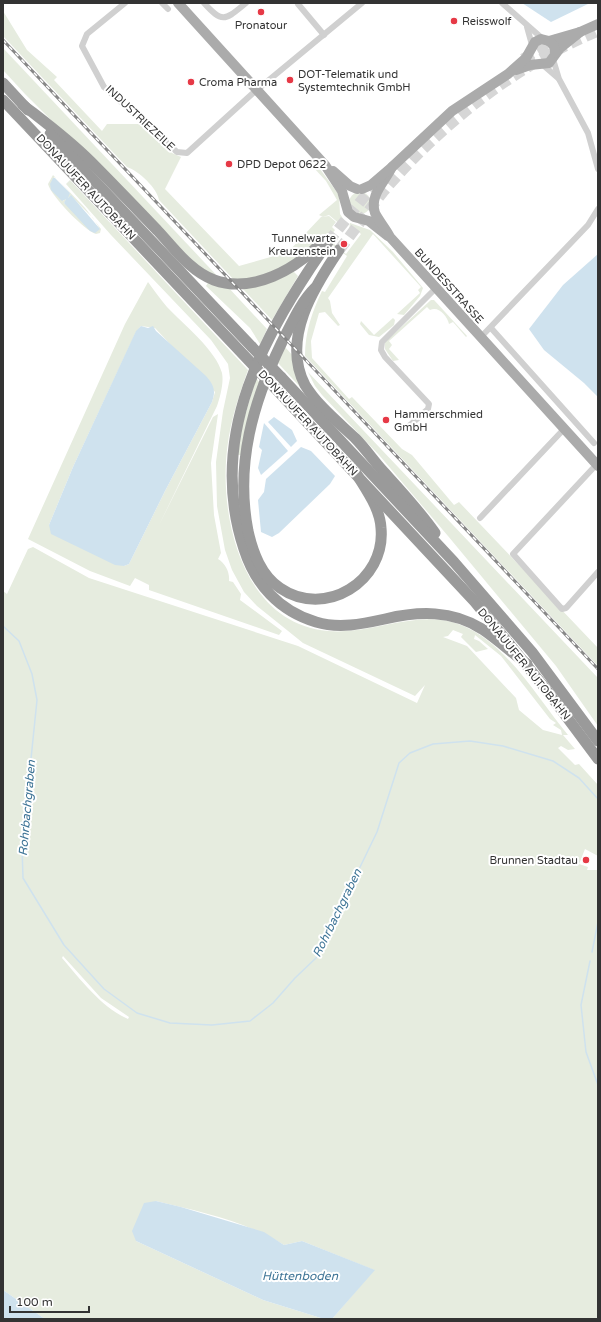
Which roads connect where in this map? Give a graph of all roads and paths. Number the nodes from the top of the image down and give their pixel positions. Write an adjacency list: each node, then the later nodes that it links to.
1 (125, 3): 21 (street, INDUSTRIEZEILE)
2 (162, 3): 9 (street)
3 (178, 3): 21 (main road)
4 (204, 3): 5 (street)
5 (246, 3)
6 (362, 3): 13 (street)
7 (502, 3): 11 (street)
8 (298, 4): 13 (street)
9 (168, 10)
10 (598, 24): 12 (main road)
11 (526, 25): 14 (street); 15 (street)
12 (580, 32): 14 (main road); 16 (main road)
13 (324, 35): 21 (street)
14 (546, 40): 15 (main road); 16 (main road)
15 (531, 48): 17 (main road); 18 (main road)
16 (554, 56): 17 (main road); 19 (street)
17 (540, 64): 18 (main road); 19 (street)
18 (508, 74): 25 (main road)
19 (559, 79): 26 (street)
20 (3, 83): 23 (highway, DONAUUFER AUTOBAHN)
21 (258, 90): 24 (main road)
22 (3, 100): 42 (highway, DONAUUFER AUTOBAHN, bridge)
23 (23, 105): 44 (highway, DONAUUFER AUTOBAHN, bridge); 46 (highway)
24 (325, 165): 27 (main road); 28 (main road)
25 (392, 167): 27 (main road); 29 (main road)
26 (598, 169)
27 (360, 189): 28 (main road); 29 (main road)
28 (346, 200): 31 (main road)
29 (374, 204): 31 (main road); 32 (main road)
30 (598, 209): 36 (street)
31 (362, 218): 32 (main road)
32 (390, 237): 35 (main road, BUNDESSTRASSE)
33 (339, 250): 34 (highway)
34 (315, 288): 42 (highway); 44 (highway)
35 (435, 289): 37 (main road, BUNDESSTRASSE); 38 (street)
36 (491, 328): 37 (street); 40 (street)
37 (480, 338): 39 (main road, BUNDESSTRASSE)
38 (409, 426)
39 (564, 429): 41 (main road, BUNDESSTRASSE); 43 (street)
40 (594, 443)
41 (597, 465): 45 (street)
42 (356, 473): 46 (highway, DONAUUFER AUTOBAHN)
43 (480, 518)
44 (454, 562): 47 (highway, DONAUUFER AUTOBAHN)
45 (598, 572)
46 (527, 664): 48 (highway, DONAUUFER AUTOBAHN)
47 (598, 741)
48 (598, 759)

